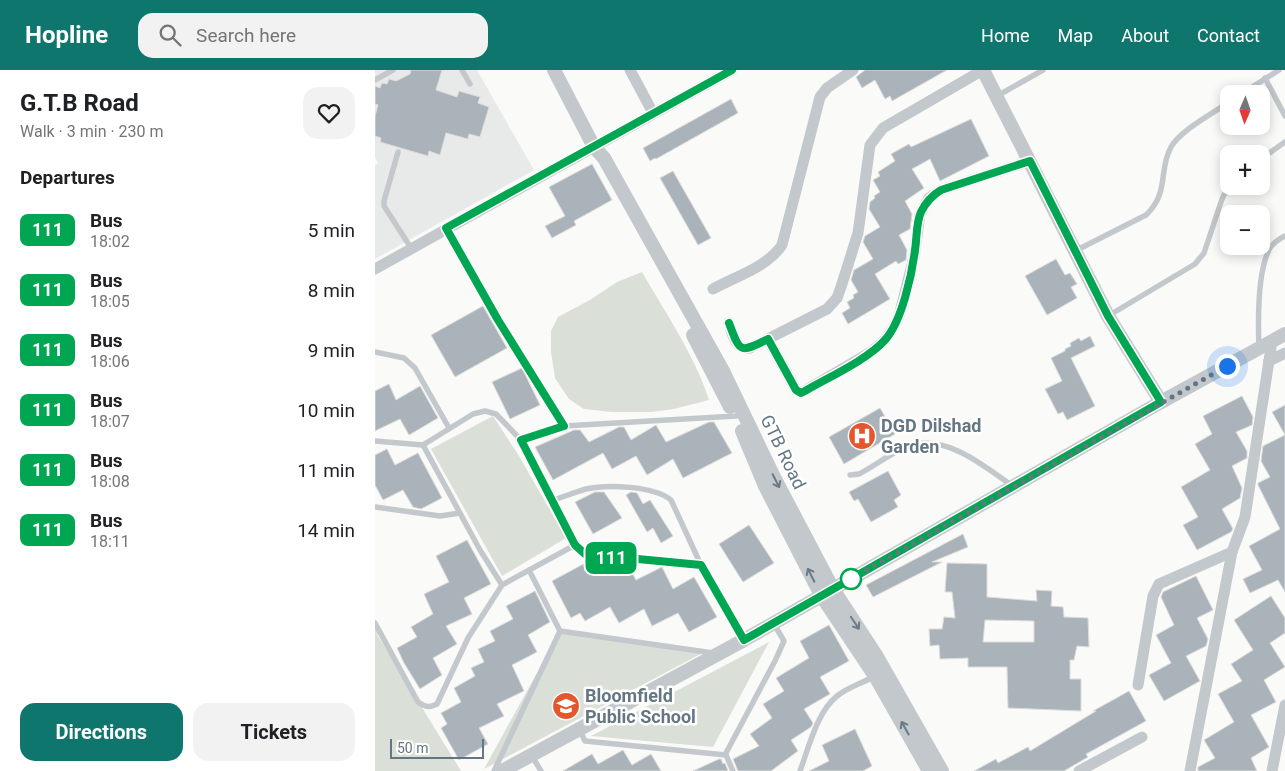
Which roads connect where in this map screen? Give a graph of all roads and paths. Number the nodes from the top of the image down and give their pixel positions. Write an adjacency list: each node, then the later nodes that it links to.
1 (393, 70): 11 (lane)
2 (462, 70): 12 (lane)
3 (554, 70): 19 (street, GTB Road)
4 (630, 70): 16 (street)
5 (732, 70): 16 (street)
6 (853, 70): 29 (street)
7 (983, 70): 14 (street); 33 (street)
8 (1043, 70): 14 (lane)
9 (1279, 70): 10 (lane)
10 (1265, 78): 13 (lane); 17 (lane)
11 (375, 80)
12 (471, 84)
13 (1254, 85)
14 (996, 96): 22 (street)
15 (1220, 108): 27 (lane)
16 (653, 113): 19 (street)
17 (1285, 116)
18 (1285, 142): 21 (lane)
19 (594, 148): 24 (street); 40 (street, GTB Road)
20 (398, 152): 26 (lane)
21 (1270, 153)
22 (1030, 161): 27 (street); 33 (street)
23 (1224, 195): 30 (lane)
24 (446, 228): 26 (street); 41 (lane)
25 (1285, 236): 35 (lane)
26 (411, 248): 28 (street)
27 (1075, 251): 30 (street)
28 (375, 269)
29 (713, 288)
30 (1108, 316): 39 (street)
31 (729, 323): 33 (street)
32 (1285, 334): 34 (street)
33 (768, 339)
34 (1272, 341): 35 (street); 38 (street)
35 (1259, 348): 39 (street)
36 (375, 352): 42 (lane)
37 (1285, 353): 38 (street)
38 (1269, 361): 52 (street)
39 (1161, 402): 47 (street)
40 (739, 414): 41 (lane); 56 (street, GTB Road)
41 (564, 426): 43 (lane)
42 (449, 428): 43 (lane); 45 (lane)
43 (521, 440): 48 (lane)
44 (375, 442): 45 (lane)
45 (423, 444): 50 (lane)
46 (850, 475): 47 (lane)
47 (1013, 487): 56 (street)
48 (553, 500): 51 (lane); 53 (lane)
49 (375, 507): 50 (lane)
50 (460, 513): 55 (lane)
51 (575, 545): 53 (lane); 54 (lane)
52 (1232, 552): 63 (street); 77 (street)
53 (701, 565): 60 (lane)
54 (529, 570): 55 (lane); 59 (lane)
55 (502, 585): 58 (lane)
56 (827, 592): 57 (street); 62 (street, GTB Road)
57 (773, 622): 60 (street); 68 (lane)
58 (375, 623)
59 (560, 631): 61 (lane); 69 (lane)
60 (744, 640): 61 (street)
61 (718, 654): 65 (street)
62 (880, 673): 73 (lane); 74 (street, GTB Road, one-way to 62); 75 (street, GTB Road)
63 (1139, 685)
64 (1285, 704): 78 (street)
65 (579, 729): 67 (street); 68 (lane)
66 (1142, 737): 76 (street)
67 (532, 755): 70 (street); 71 (lane)
68 (725, 755): 72 (lane)
69 (494, 771)
70 (502, 771)
71 (541, 771)
72 (733, 771)
73 (800, 771)
74 (929, 771)
75 (942, 771)
76 (1079, 771)
77 (1190, 771)
78 (1272, 771)

